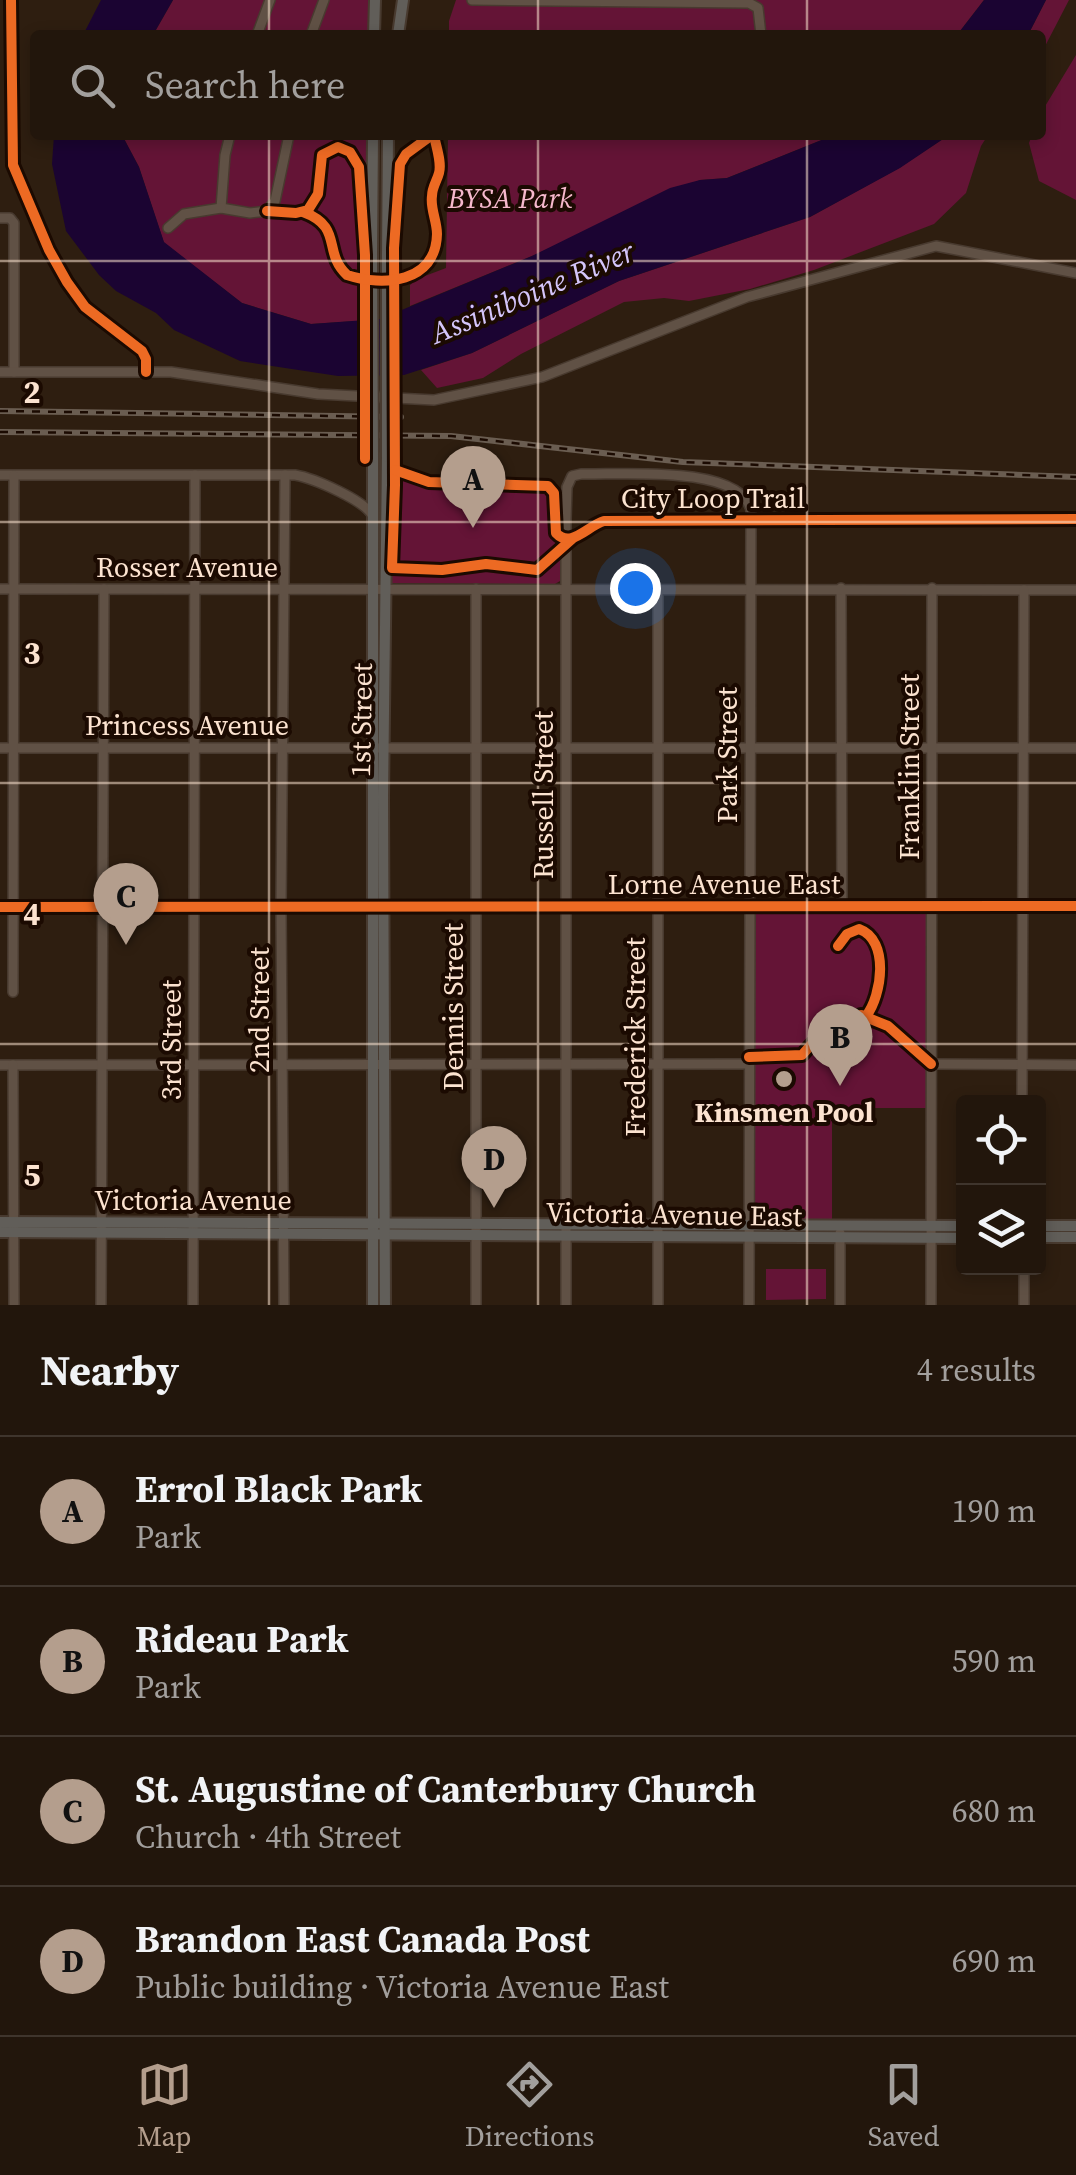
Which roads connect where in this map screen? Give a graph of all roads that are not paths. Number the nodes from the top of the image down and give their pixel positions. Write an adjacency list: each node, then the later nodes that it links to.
1 (270, 0): 6 (street)
2 (324, 0): 7 (street)
3 (375, 0): 8 (main road)
4 (403, 0): 9 (main road)
5 (472, 0): 10 (street)
6 (261, 30)
7 (314, 30)
8 (374, 30)
9 (399, 30)
10 (761, 30)
11 (229, 140): 15 (street)
12 (288, 140): 15 (street)
13 (373, 140): 27 (main road, 1st Street, bridge)
14 (388, 140): 29 (main road, 1st Street, bridge)
15 (221, 208): 17 (street)
16 (0, 218): 20 (street)
17 (168, 228)
18 (1076, 273): 20 (street)
19 (0, 372): 20 (street)
20 (14, 372)
21 (581, 474): 38 (street, Park Street); 41 (street, Russell Street)
22 (195, 475): 23 (street); 25 (street); 40 (street, 3rd Street)
23 (285, 475): 26 (street); 34 (street, 2nd Street)
24 (0, 476): 25 (street)
25 (14, 476): 33 (street)
26 (342, 495): 27 (street); 28 (street)
27 (367, 498): 28 (main road, 1st Street); 29 (main road)
28 (373, 519): 35 (main road, 1st Street)
29 (385, 556): 35 (main road, 1st Street)
30 (841, 588): 31 (street, Rosser Avenue); 38 (street, Rosser Avenue); 53 (street)
31 (932, 588): 42 (street, Rosser Avenue); 57 (street, Franklin Street)
32 (0, 589): 33 (street, Rosser Avenue)
33 (14, 589): 39 (street, Rosser Avenue); 45 (street)
34 (284, 589): 35 (street, Rosser Avenue); 40 (street, Rosser Avenue); 48 (street, 2nd Street)
35 (379, 589): 36 (street, Rosser Avenue); 49 (main road, 1st Street)
36 (476, 589): 41 (street, Rosser Avenue); 56 (street, Dennis Street)
37 (658, 589): 38 (street, Rosser Avenue); 41 (street, Rosser Avenue); 51 (street, Frederick Street)
38 (750, 589): 52 (street, Park Street)
39 (104, 590): 40 (street, Rosser Avenue); 46 (street)
40 (194, 590): 47 (street, 3rd Street)
41 (566, 590): 50 (street, Russell Street)
42 (1024, 590): 43 (street, Rosser Avenue); 54 (street)
43 (1076, 590)
44 (0, 748): 45 (street, Princess Avenue)
45 (13, 748): 46 (street, Princess Avenue); 64 (street)
46 (102, 748): 47 (street, Princess Avenue); 65 (street)
47 (192, 748): 48 (street, Princess Avenue); 66 (street, 3rd Street)
48 (283, 748): 49 (street, Princess Avenue); 67 (street, 2nd Street)
49 (379, 748): 56 (street, Princess Avenue); 68 (main road, 1st Street)
50 (566, 748): 51 (street, Princess Avenue); 56 (street, Princess Avenue); 70 (street, Russell Street)
51 (658, 748): 52 (street, Princess Avenue); 71 (street, Frederick Street)
52 (749, 748): 53 (street, Princess Avenue); 58 (street, Park Street)
53 (841, 748): 57 (street, Princess Avenue); 59 (street)
54 (1023, 748): 55 (street, Princess Avenue); 57 (street, Princess Avenue); 61 (street)
55 (1076, 748)
56 (475, 749): 69 (street, Dennis Street)
57 (931, 749): 60 (street, Franklin Street)
58 (750, 906): 59 (street, Lorne Avenue East); 71 (street, Lorne Avenue East); 80 (street, Park Street)
59 (842, 906): 60 (street, Lorne Avenue East)
60 (931, 906): 61 (street, Lorne Avenue East); 81 (street, Franklin Street)
61 (1022, 906): 62 (street, Lorne Avenue East); 82 (street)
62 (1076, 906)
63 (0, 907): 64 (street, Lorne Avenue East)
64 (12, 907): 65 (street, Lorne Avenue East); 72 (street)
65 (103, 907): 66 (street, Lorne Avenue East); 75 (street)
66 (193, 907): 67 (street, Lorne Avenue East); 76 (street, 3rd Street)
67 (281, 907): 68 (street, Lorne Avenue East); 84 (street, 2nd Street)
68 (378, 907): 69 (street, Lorne Avenue East); 85 (main road, 1st Street)
69 (475, 907): 70 (street, Lorne Avenue East); 77 (street, Dennis Street)
70 (565, 907): 71 (street, Lorne Avenue East); 78 (street, Russell Street)
71 (658, 907): 79 (street, Frederick Street)
72 (13, 992)
73 (0, 1064): 74 (street)
74 (14, 1064): 75 (street); 92 (street)
75 (103, 1064): 76 (street); 93 (street)
76 (193, 1064): 84 (street); 94 (street, 3rd Street)
77 (476, 1064): 78 (street); 85 (street); 97 (street, Dennis Street)
78 (566, 1064): 79 (street); 98 (street, Russell Street)
79 (658, 1064): 80 (street); 99 (street, Frederick Street)
80 (749, 1064): 101 (street, Park Street)
81 (931, 1064): 82 (street); 88 (street, Franklin Street)
82 (1022, 1064): 83 (street); 86 (street)
83 (1076, 1064)
84 (282, 1065): 85 (street); 95 (street, 2nd Street)
85 (380, 1065): 96 (main road, 1st Street)
86 (1022, 1095)
87 (0, 1222): 92 (main road, Victoria Avenue)
88 (932, 1226): 89 (main road, Victoria Avenue East); 102 (main road, Victoria Avenue East); 106 (street, Franklin Street)
89 (956, 1226)
90 (1046, 1226): 91 (main road)
91 (1076, 1226)
92 (13, 1227): 93 (main road, Victoria Avenue); 100 (main road, Victoria Avenue); 108 (street)
93 (102, 1227): 94 (main road, Victoria Avenue); 109 (street)
94 (193, 1227): 95 (main road, Victoria Avenue); 110 (street, 3rd Street)
95 (284, 1228): 96 (main road, Victoria Avenue); 111 (street, 2nd Street)
96 (379, 1229): 97 (main road, Victoria Avenue East); 112 (main road, 1st Street); 113 (main road, 1st Street)
97 (475, 1230): 98 (main road, Victoria Avenue East); 114 (street, Dennis Street)
98 (566, 1230): 99 (main road, Victoria Avenue East); 115 (street, Russell Street)
99 (658, 1230): 101 (main road, Victoria Avenue East); 116 (street, Frederick Street)
100 (0, 1232)
101 (750, 1232): 102 (main road, Victoria Avenue East); 117 (street, Park Street)
102 (840, 1233): 106 (main road, Victoria Avenue East); 118 (street)
103 (1046, 1237): 104 (main road)
104 (1076, 1237)
105 (956, 1238): 106 (main road, Victoria Avenue East)
106 (931, 1239): 119 (street, Franklin Street)
107 (1024, 1275): 120 (street)
108 (14, 1305)
109 (101, 1305)
110 (193, 1305)
111 (284, 1305)
112 (373, 1305)
113 (385, 1305)
114 (476, 1305)
115 (566, 1305)
116 (658, 1305)
117 (749, 1305)
118 (840, 1305)
119 (931, 1305)
120 (1024, 1305)

